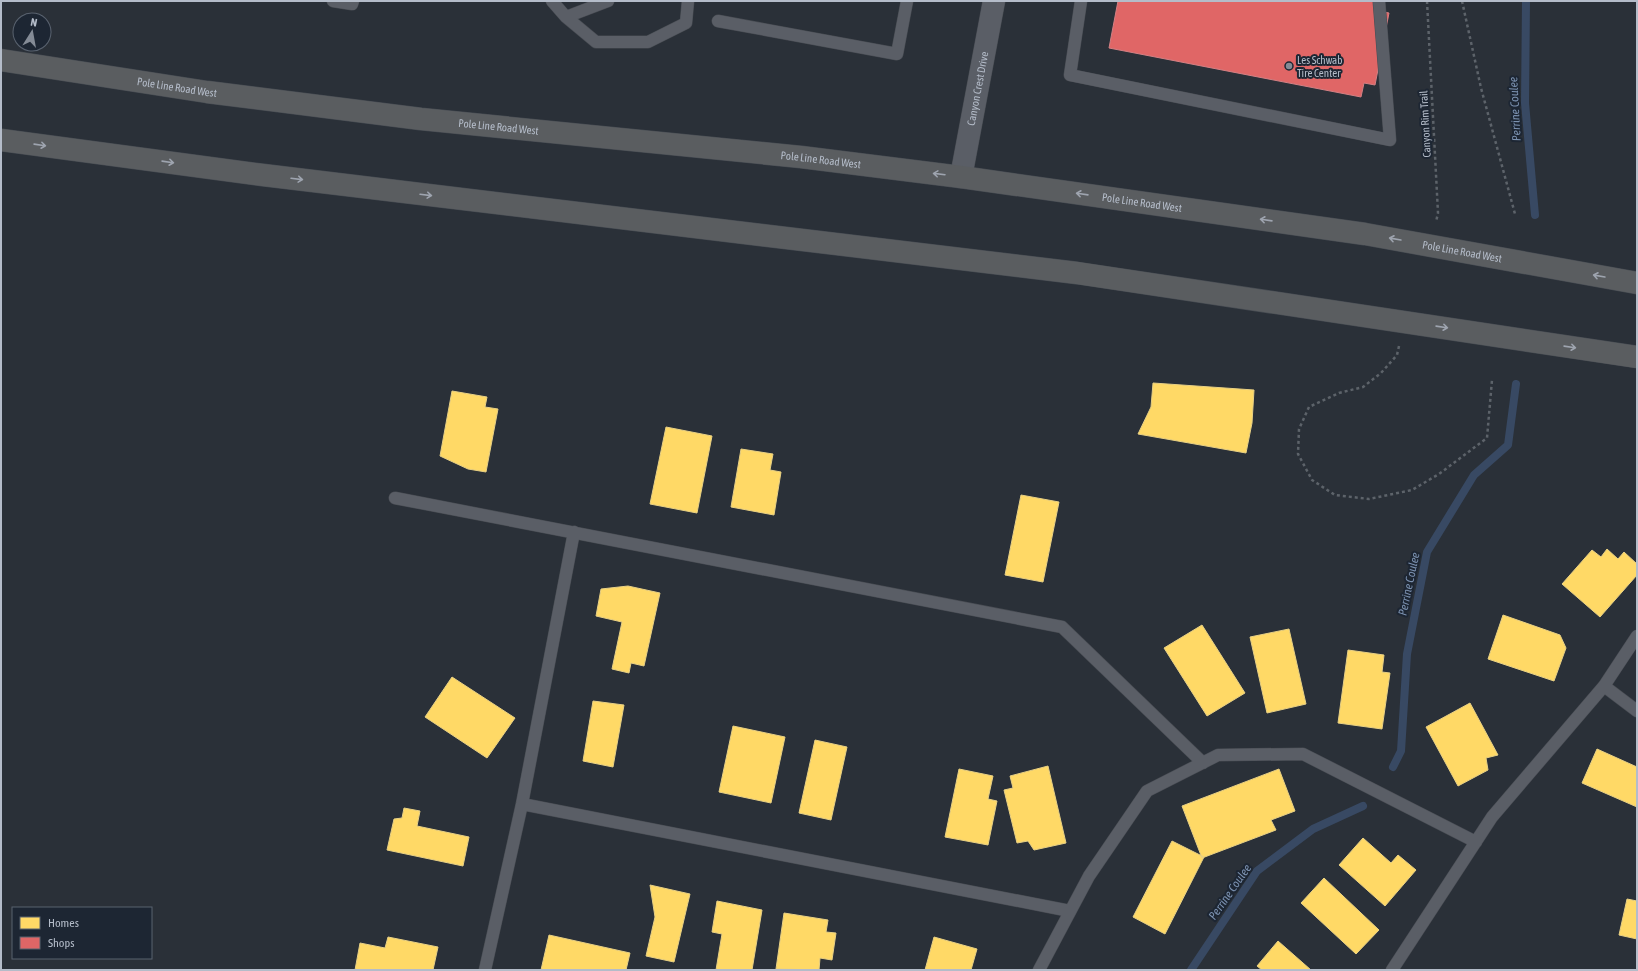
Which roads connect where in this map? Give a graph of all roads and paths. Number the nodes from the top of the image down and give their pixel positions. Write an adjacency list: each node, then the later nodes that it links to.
1 (333, 1): 2 (lane)
2 (353, 1)
3 (552, 1): 12 (lane)
4 (608, 1): 12 (lane)
5 (688, 1): 12 (lane)
6 (907, 1): 13 (lane)
7 (994, 1): 16 (street, Canyon Crest Drive)
8 (1082, 1): 9 (lane)
9 (1379, 1)
10 (1427, 1): 18 (path, Canyon Rim Trail)
11 (1462, 1): 17 (path)
12 (566, 17)
13 (718, 21)
14 (1, 60): 16 (highway, Pole Line Road West, one-way to 14)
15 (1, 140): 20 (highway, one-way to 20)
16 (961, 177): 18 (highway, Pole Line Road West, one-way to 16)
17 (1515, 214)
18 (1433, 246): 19 (highway, Pole Line Road West, one-way to 18)
19 (1637, 283)
20 (1403, 322): 21 (highway, one-way to 21); 22 (path)
21 (1637, 356)
22 (1492, 380)
23 (396, 498): 24 (lane)
24 (574, 532): 28 (lane); 29 (lane)
25 (1637, 636): 26 (lane)
26 (1604, 686): 27 (lane); 30 (lane)
27 (1637, 711)
28 (1203, 763): 30 (lane); 31 (lane)
29 (522, 804): 31 (lane); 32 (lane)
30 (1476, 842): 34 (lane)
31 (1070, 911): 33 (lane)
32 (485, 970)
33 (1039, 970)
34 (1392, 970)

